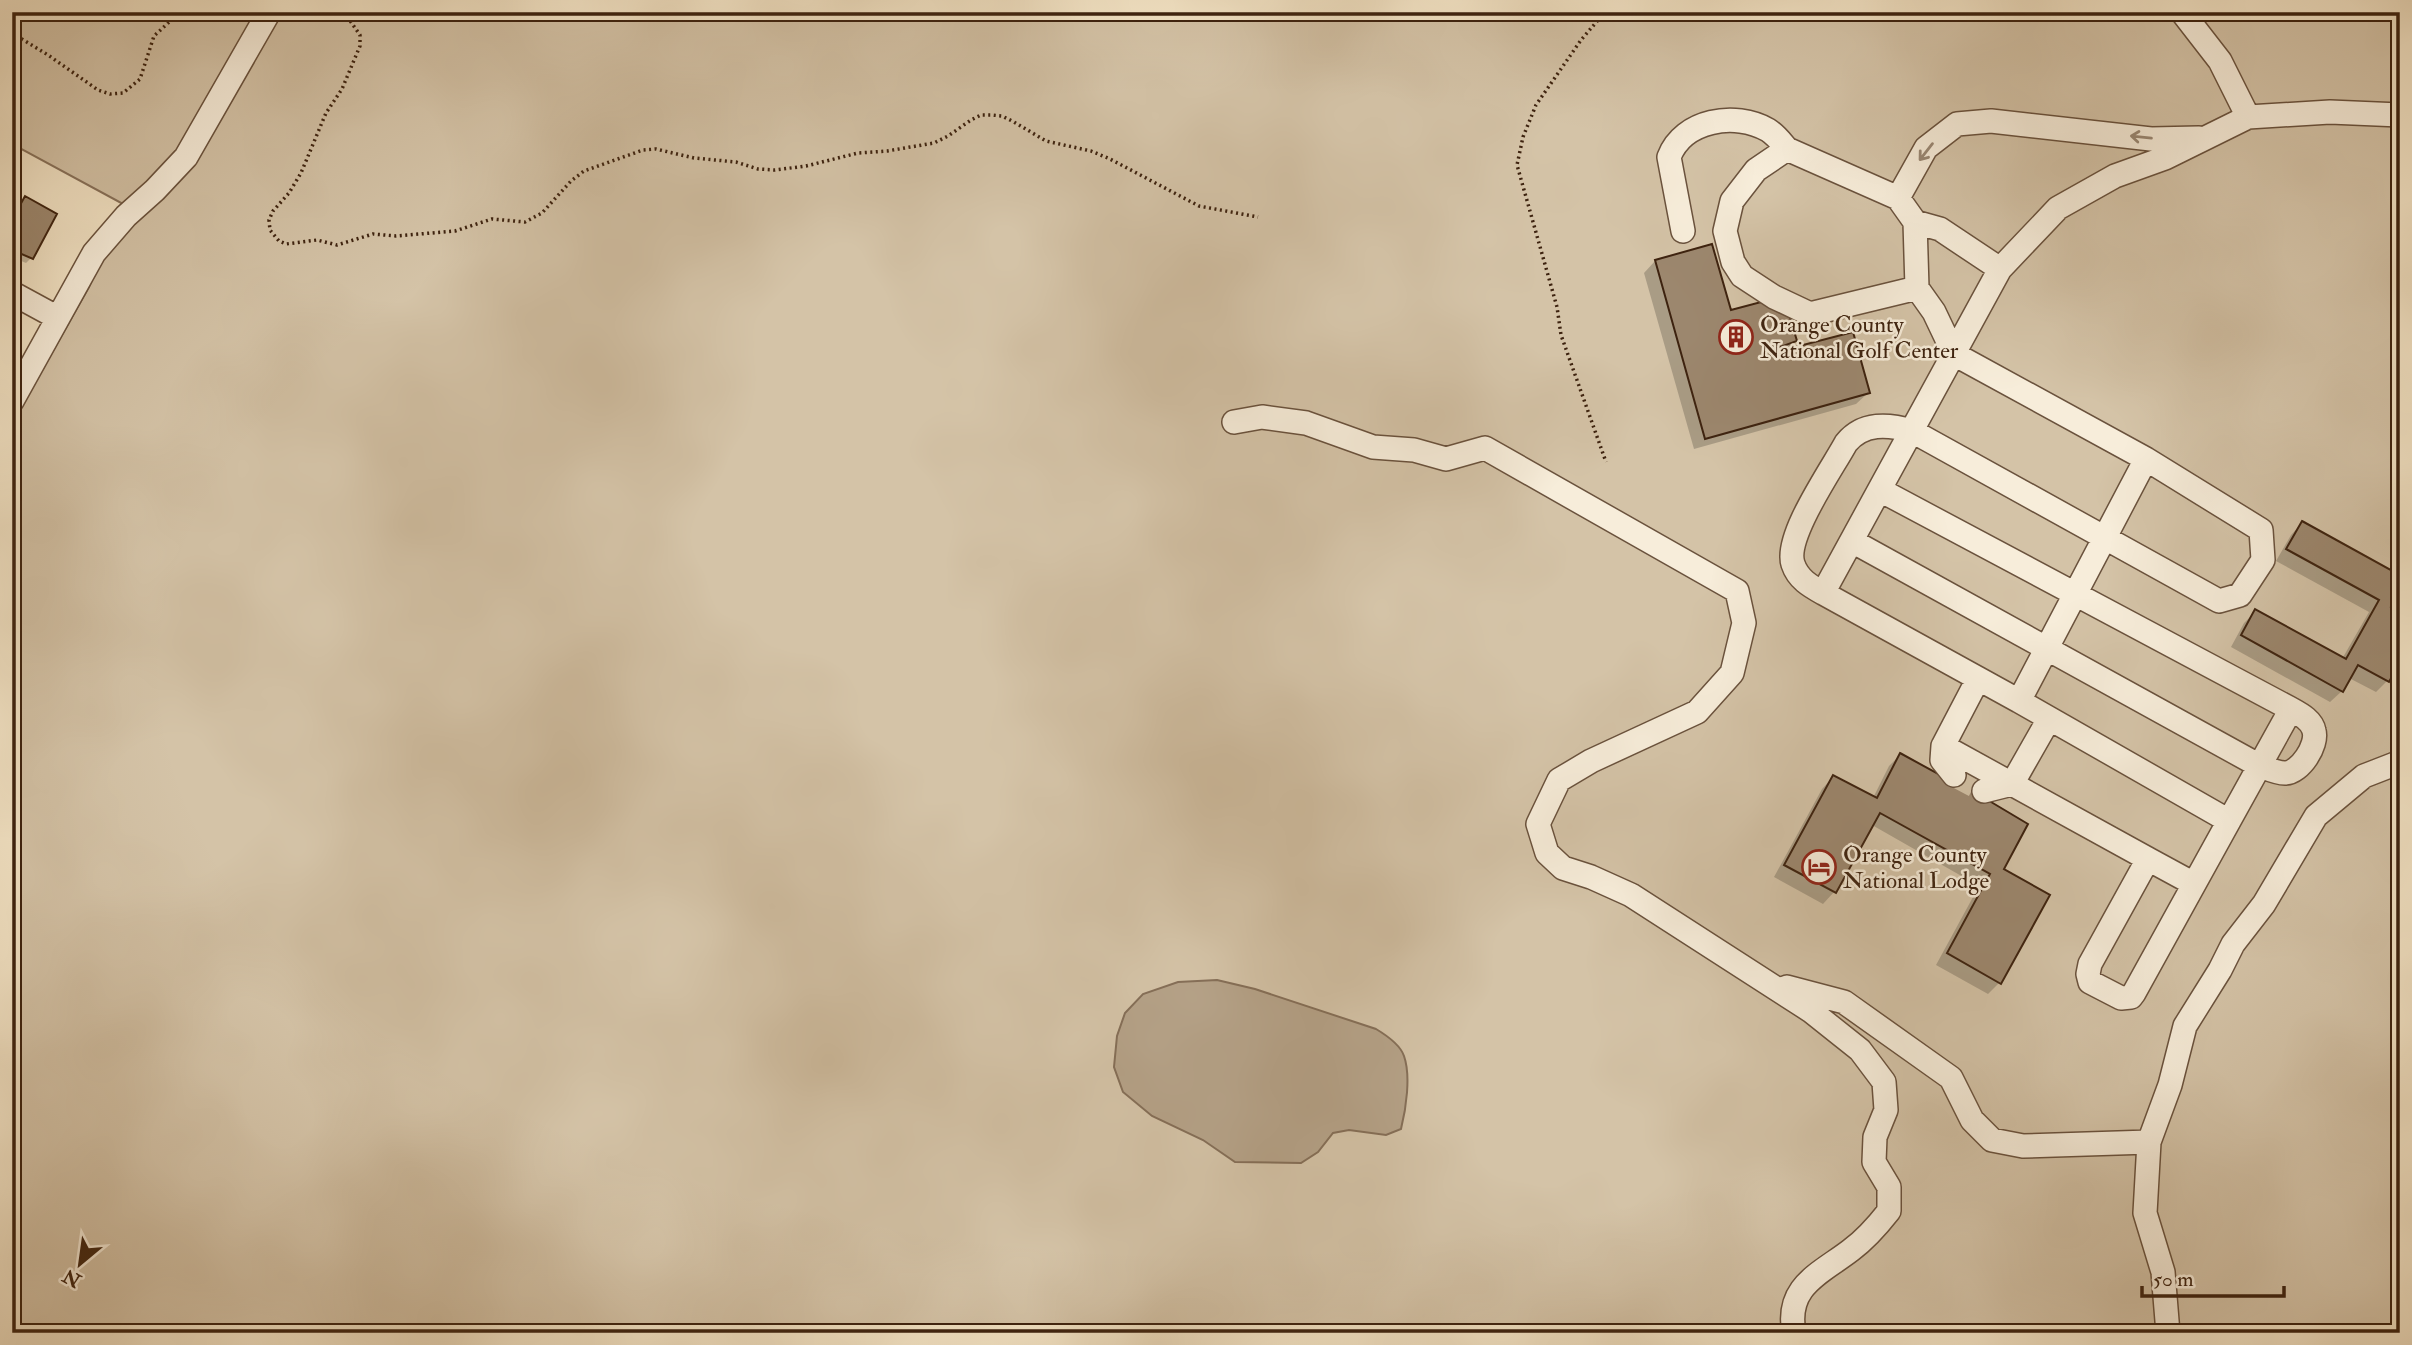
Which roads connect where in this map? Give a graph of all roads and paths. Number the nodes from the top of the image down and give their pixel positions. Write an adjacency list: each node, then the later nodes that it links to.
1 (180, 12): 6 (path)
2 (269, 12): 18 (street)
3 (344, 12): 12 (path)
4 (1605, 12): 24 (path)
5 (2182, 12): 8 (street)
6 (12, 33)
7 (2400, 115): 8 (street)
8 (2248, 117): 9 (street)
9 (2209, 138): 11 (street, one-way to 11); 15 (street)
10 (1787, 149): 11 (street); 14 (street); 16 (street)
11 (1898, 198): 13 (street)
12 (1258, 217)
13 (1914, 222): 15 (street); 16 (street)
14 (1684, 232)
15 (2000, 269): 19 (street)
16 (1917, 288): 19 (street)
17 (12, 293): 18 (street)
18 (58, 318): 20 (street)
19 (1954, 354): 22 (street); 23 (street)
20 (12, 401)
21 (1234, 422): 44 (street)
22 (1912, 431): 25 (street); 26 (street); 28 (street)
23 (2146, 458): 26 (street); 26 (street)
24 (1606, 462)
25 (1880, 490): 27 (street); 29 (street)
26 (2104, 538): 29 (street)
27 (1852, 541): 28 (street); 30 (street)
28 (1823, 593): 31 (street)
29 (2075, 593): 30 (street); 33 (street)
30 (2047, 648): 32 (street); 37 (street)
31 (1978, 679): 32 (street); 35 (street)
32 (2019, 701): 34 (street)
33 (2291, 709): 37 (street); 37 (street)
34 (2049, 719): 39 (street); 41 (street)
35 (1943, 746): 38 (street); 39 (street)
36 (2400, 762): 45 (street)
37 (2258, 765): 41 (street)
38 (1954, 775)
39 (2012, 784): 40 (street); 42 (street)
40 (1984, 791)
41 (2229, 821): 43 (street)
42 (2148, 859): 43 (street); 43 (street)
43 (2194, 884)
44 (1768, 982): 45 (street); 46 (street)
45 (2149, 1142): 47 (street)
46 (1794, 1333)
47 (2168, 1333)

